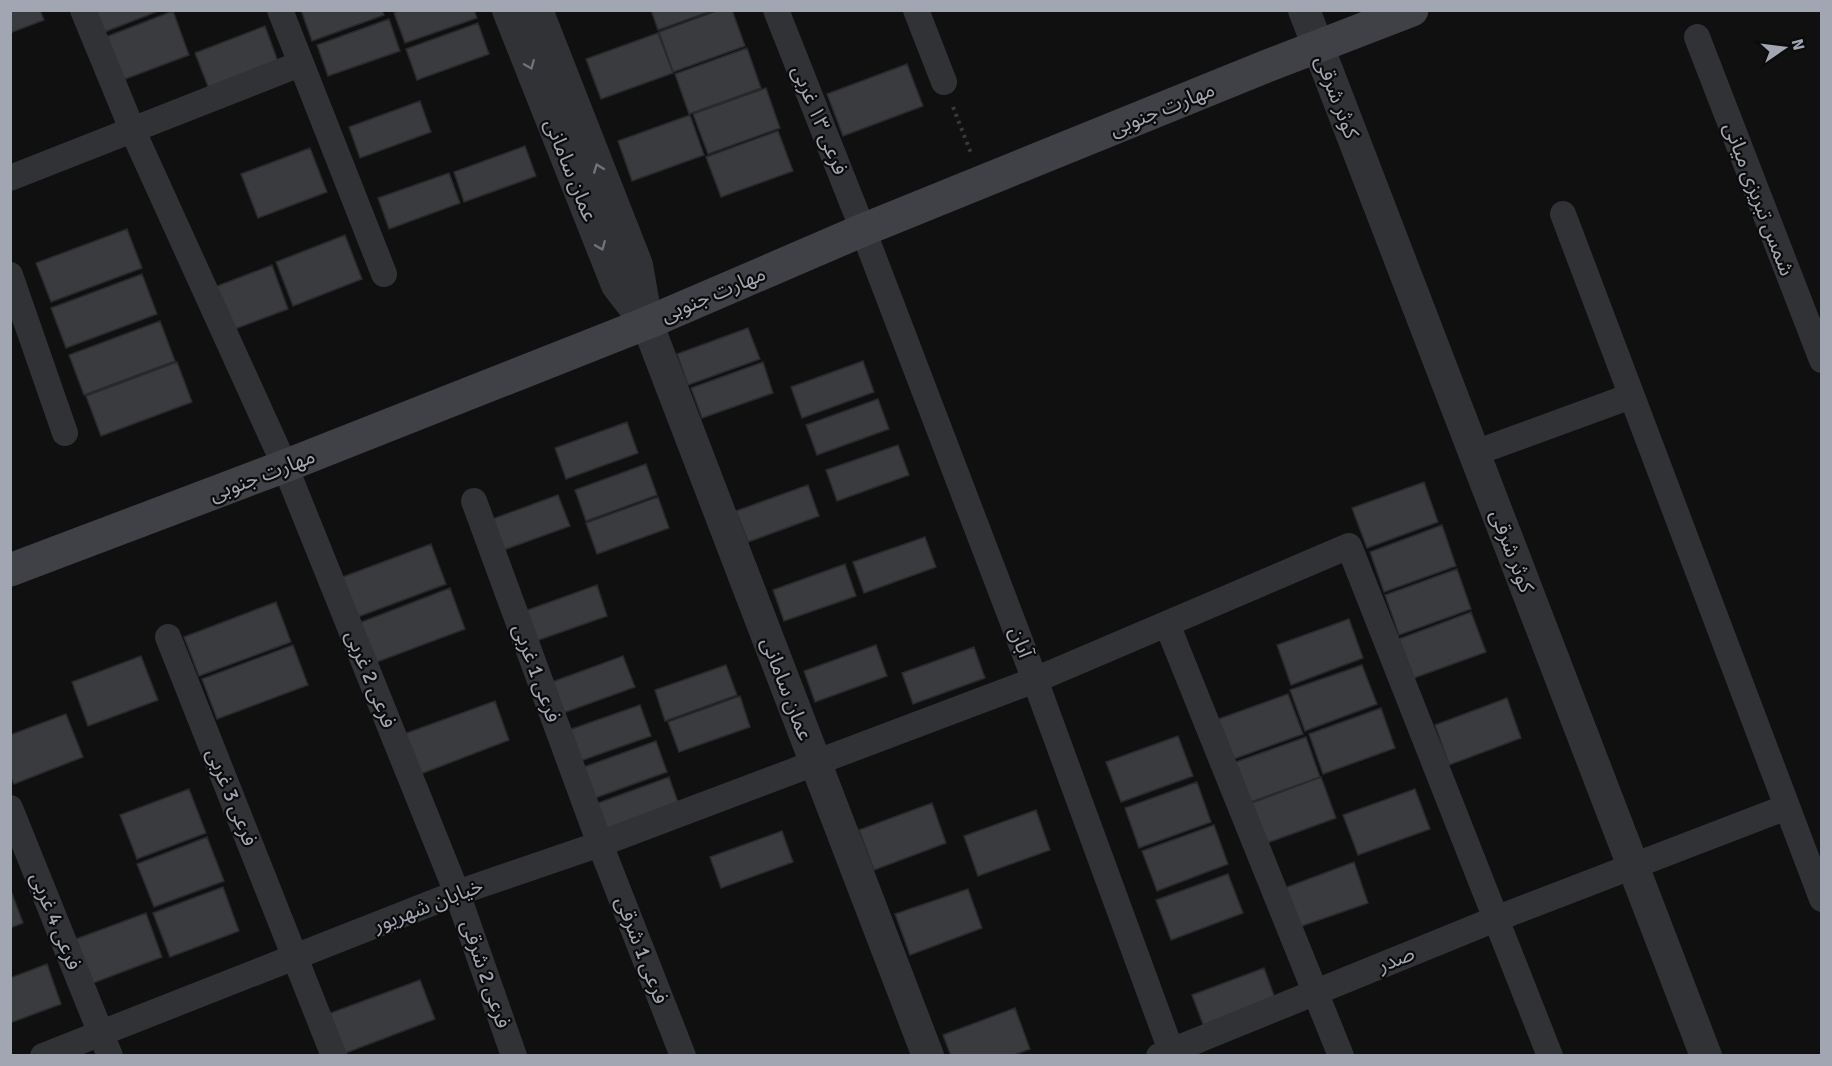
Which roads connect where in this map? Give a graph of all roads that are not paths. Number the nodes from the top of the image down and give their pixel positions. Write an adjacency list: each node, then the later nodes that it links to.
1 (83, 10): 13 (street, فرعی 2 غربی)
2 (280, 10): 11 (street)
3 (508, 10): 19 (street, عمان سامانی, one-way to 19)
4 (537, 10): 19 (street, عمان سامانی, one-way to 4)
5 (776, 10): 16 (street, فرعی ۱۳ غربی)
6 (916, 10): 12 (street)
7 (1304, 10): 10 (street, کوثر شرقی)
8 (1412, 10): 10 (main road, مهارت جنوبی)
9 (1697, 37): 20 (street, شمس تبریزی میانی)
10 (1318, 46): 16 (main road, مهارت جنوبی); 23 (street, کوثر شرقی)
11 (300, 64): 13 (street); 17 (street)
12 (944, 82)
13 (132, 129): 14 (street); 24 (street, فرعی 2 غربی)
14 (10, 178)
15 (1563, 214): 21 (street)
16 (863, 230): 19 (main road, مهارت جنوبی); 29 (street, آبان)
17 (384, 274)
18 (10, 275): 22 (street)
19 (647, 323): 24 (main road, مهارت جنوبی); 30 (street, عمان سامانی)
20 (1821, 360)
21 (1631, 396): 23 (street); 31 (street)
22 (64, 433)
23 (1474, 453): 34 (street, کوثر شرقی)
24 (285, 466): 26 (main road, مهارت جنوبی); 35 (street, فرعی 2 غربی)
25 (474, 501): 33 (street, فرعی 1 غربی)
26 (10, 570)
27 (1167, 624): 29 (street, خیابان شهریور); 37 (street, خیابان شهریور); 39 (street)
28 (168, 637): 38 (street, فرعی 3 غربی)
29 (1035, 680): 30 (street, خیابان شهریور); 41 (street, آبان)
30 (816, 763): 33 (street, خیابان شهریور); 46 (street, عمان سامانی)
31 (1787, 807): 34 (street, صدر); 36 (street)
32 (10, 808): 40 (street, فرعی 4 غربی)
33 (600, 844): 35 (street, خیابان شهریور); 45 (street, فرعی 1 شرقی)
34 (1633, 866): 37 (street, صدر); 49 (street, کوثر شرقی)
35 (457, 893): 38 (street, خیابان شهریور); 44 (street, فرعی 2 شرقی)
36 (1821, 899)
37 (1498, 918): 39 (street, صدر); 48 (street)
38 (296, 956): 40 (street, خیابان شهریور); 43 (street, فرعی 3 غربی)
39 (1316, 991): 41 (street, صدر); 47 (street)
40 (106, 1044): 42 (street, خیابان شهریور)
41 (1167, 1054)
42 (43, 1056)
43 (334, 1056)
44 (514, 1056)
45 (683, 1056)
46 (928, 1056)
47 (1341, 1056)
48 (1550, 1056)
49 (1706, 1056)

